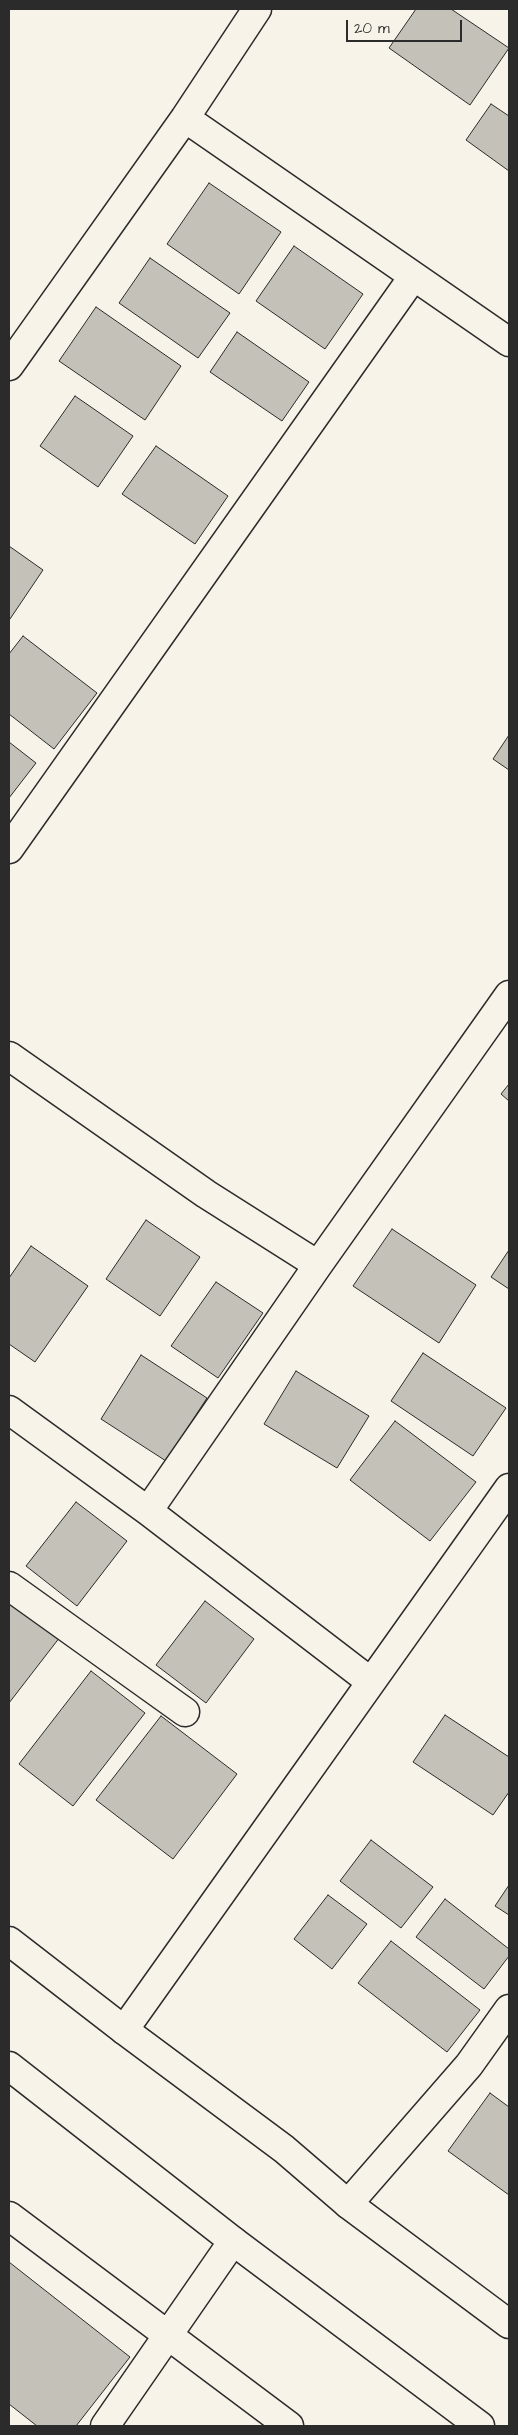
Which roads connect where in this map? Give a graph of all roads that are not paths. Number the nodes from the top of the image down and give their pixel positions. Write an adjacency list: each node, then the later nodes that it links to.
1 (257, 9): 2 (street)
2 (185, 118): 3 (street); 5 (street)
3 (413, 277): 4 (street); 6 (street)
4 (509, 342)
5 (9, 366)
6 (9, 849)
7 (509, 995): 9 (street)
8 (9, 1056): 9 (street)
9 (318, 1265): 12 (street)
10 (9, 1410): 12 (street)
11 (509, 1488): 14 (street)
12 (148, 1511): 14 (street)
13 (9, 1586): 15 (street)
14 (371, 1682): 18 (street)
15 (185, 1712)
16 (9, 1941): 18 (street)
17 (509, 2009): 20 (street)
18 (124, 2030): 20 (street)
19 (9, 2066): 22 (street)
20 (348, 2204): 23 (street)
21 (9, 2216): 24 (street)
22 (233, 2241): 24 (street); 27 (street)
23 (509, 2324)
24 (168, 2336): 25 (street); 26 (street)
25 (105, 2426)
26 (289, 2426)
27 (480, 2426)

